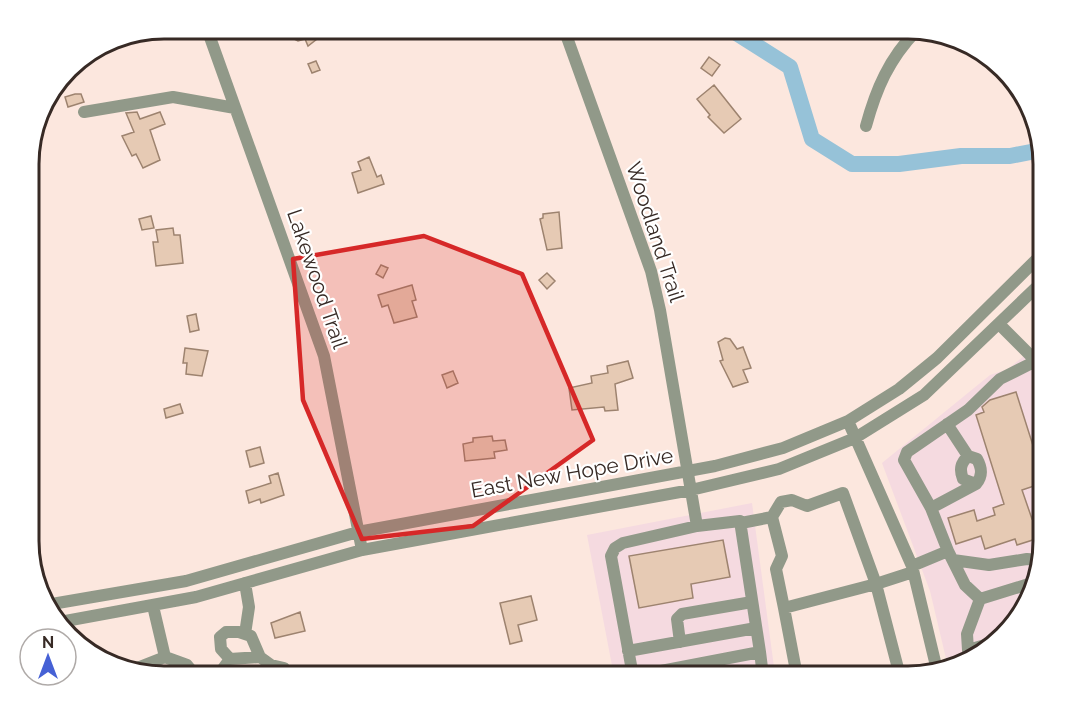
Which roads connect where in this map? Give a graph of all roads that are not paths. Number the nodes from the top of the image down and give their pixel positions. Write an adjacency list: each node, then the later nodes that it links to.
1 (211, 39): 4 (street, Lakewood Trail)
2 (568, 39): 16 (street, Woodland Trail)
3 (909, 39): 6 (street)
4 (235, 108): 5 (street); 23 (street, Lakewood Trail)
5 (84, 112)
6 (866, 126)
7 (1033, 263): 12 (street, East New Hope Drive)
8 (1033, 291): 9 (street, East New Hope Drive)
9 (999, 324): 10 (street); 14 (street, East New Hope Drive)
10 (1033, 358)
11 (1033, 362): 13 (street)
12 (848, 421): 14 (street); 16 (street, East New Hope Drive)
13 (947, 424): 15 (street); 19 (street)
14 (855, 438): 18 (street, East New Hope Drive); 27 (street)
15 (968, 456): 17 (street); 17 (street)
16 (688, 471): 18 (street, Woodland Trail); 23 (street, East New Hope Drive)
17 (976, 484): 19 (street)
18 (691, 490): 22 (street, Woodland Trail); 24 (street, East New Hope Drive)
19 (931, 508): 25 (street)
20 (772, 517): 21 (street); 29 (street); 35 (street)
21 (741, 523): 22 (street); 32 (street)
22 (697, 526): 41 (street)
23 (358, 532): 24 (street, Lakewood Trail); 33 (street, East New Hope Drive)
24 (362, 550): 28 (street, East New Hope Drive)
25 (950, 555): 26 (street); 27 (street); 31 (street)
26 (1032, 559)
27 (913, 569): 29 (street); 46 (street)
28 (245, 583): 34 (street, East New Hope Drive); 38 (street)
29 (876, 584): 35 (street); 55 (street)
30 (1024, 586): 31 (street)
31 (980, 600): 40 (street)
32 (752, 602): 37 (street); 39 (street)
33 (56, 603)
34 (153, 606): 36 (street, East New Hope Drive); 43 (street)
35 (784, 608): 54 (street)
36 (68, 621)
37 (756, 628): 39 (street); 42 (street)
38 (245, 634): 44 (street); 45 (street)
39 (680, 642): 41 (street)
40 (968, 650)
41 (628, 651): 51 (street)
42 (760, 652): 52 (street); 53 (street)
43 (165, 657): 47 (street); 48 (street)
44 (260, 657): 45 (street); 50 (street)
45 (230, 659): 49 (street)
46 (935, 663)
47 (145, 665)
48 (188, 666)
49 (225, 666)
50 (275, 666)
51 (632, 666)
52 (686, 666)
53 (762, 666)
54 (795, 666)
55 (897, 666)

